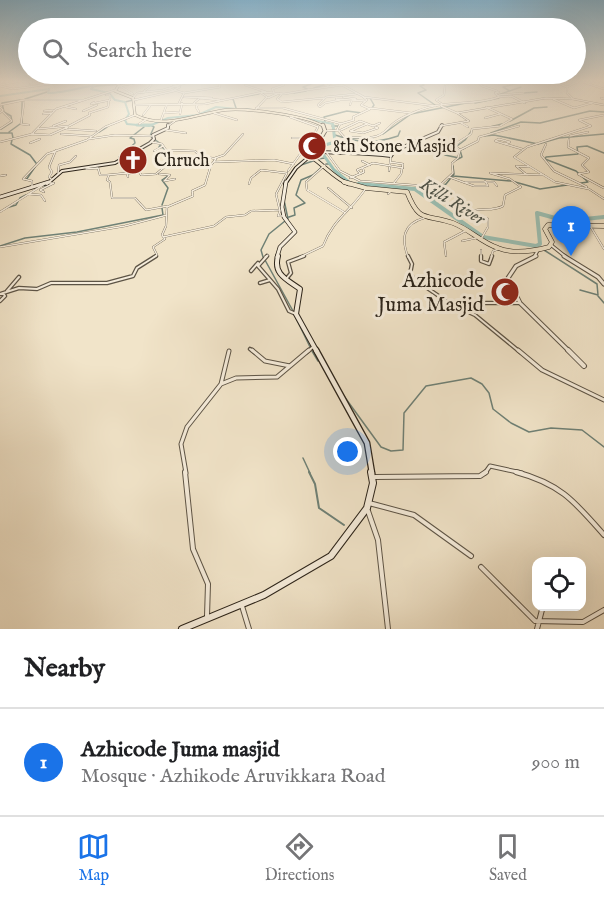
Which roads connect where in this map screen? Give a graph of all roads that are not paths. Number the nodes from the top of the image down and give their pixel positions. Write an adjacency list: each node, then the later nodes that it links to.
1 (22, 110): 45 (street)
2 (52, 110): 17 (street)
3 (56, 110): 20 (street)
4 (84, 110): 18 (street)
5 (97, 110): 18 (street)
6 (134, 110): 28 (main road)
7 (147, 110): 29 (street)
8 (225, 110): 23 (main road)
9 (261, 110): 32 (main road)
10 (292, 110): 43 (street)
11 (366, 110): 43 (street)
12 (390, 110): 24 (street)
13 (423, 110): 24 (street)
14 (450, 110): 25 (street)
15 (470, 110): 25 (main road)
16 (493, 110): 27 (street)
17 (44, 111)
18 (91, 112): 46 (street)
19 (1, 113): 52 (street)
20 (51, 113): 26 (street); 53 (street)
21 (164, 113): 22 (street); 35 (street)
22 (180, 113)
23 (214, 113): 36 (street); 39 (main road)
24 (413, 113): 51 (street)
25 (457, 113): 41 (main road)
26 (43, 114)
27 (500, 114): 33 (street); 78 (street)
28 (133, 115): 31 (street); 34 (main road)
29 (143, 115)
30 (604, 115): 64 (street)
31 (128, 116): 38 (street)
32 (290, 117): 56 (main road); 68 (street)
33 (484, 118)
34 (147, 119): 35 (main road); 42 (street)
35 (161, 120): 39 (main road)
36 (237, 120)
37 (66, 121): 50 (street)
38 (120, 121): 58 (street)
39 (175, 121): 55 (main road)
40 (380, 123): 47 (street)
41 (460, 123): 49 (street); 85 (main road)
42 (139, 124)
43 (342, 124): 57 (street)
44 (367, 124): 47 (street); 47 (street); 57 (street)
45 (29, 125)
46 (69, 126): 50 (street); 54 (street)
47 (373, 126)
48 (519, 126): 78 (street)
49 (468, 127)
50 (50, 128): 53 (street)
51 (390, 128): 57 (street)
52 (0, 129)
53 (37, 129): 61 (street)
54 (66, 129): 58 (street); 62 (street)
55 (164, 129): 60 (street); 70 (main road)
56 (325, 130): 57 (street); 69 (main road)
57 (338, 130)
58 (100, 131): 66 (street)
59 (588, 132): 64 (street)
60 (186, 133)
61 (31, 134): 65 (street); 71 (street)
62 (58, 134): 65 (street); 66 (street)
63 (243, 134): 86 (street)
64 (570, 137): 76 (street); 122 (street)
65 (43, 138): 72 (street)
66 (90, 138): 70 (street); 77 (street)
67 (292, 138): 68 (street)
68 (312, 138): 69 (street); 83 (street)
69 (322, 138): 81 (main road)
70 (153, 139): 75 (street); 95 (main road)
71 (0, 143)
72 (30, 143)
73 (505, 144): 76 (street)
74 (546, 144): 123 (street)
75 (163, 146): 79 (street); 80 (street)
76 (522, 149): 92 (street)
77 (56, 150): 112 (street); 119 (street)
78 (460, 150): 109 (street)
79 (154, 151)
80 (166, 151): 86 (street); 101 (street)
81 (312, 153): 82 (main road); 83 (street); 90 (main road); 98 (main road)
82 (326, 153): 85 (main road); 110 (street)
83 (300, 154): 89 (street)
84 (76, 156): 99 (street)
85 (391, 156): 88 (street)
86 (214, 160): 89 (street); 131 (street)
87 (362, 161): 91 (street)
88 (390, 162): 93 (street); 94 (street)
89 (294, 164): 98 (street)
90 (325, 165): 121 (main road); 135 (street)
91 (370, 165): 93 (street); 96 (street)
92 (532, 167): 105 (street); 106 (street)
93 (389, 168): 94 (street); 97 (street)
94 (403, 168): 114 (street)
95 (86, 169): 99 (main road); 104 (street)
96 (363, 169): 102 (street); 102 (street)
97 (389, 171)
98 (289, 172): 116 (street); 133 (street); 137 (main road)
99 (58, 173): 112 (main road)
100 (129, 173): 101 (street); 104 (street); 108 (street)
101 (156, 174): 111 (street)
102 (361, 174): 110 (street)
103 (6, 175): 107 (street)
104 (107, 175): 131 (street)
105 (527, 175): 106 (street); 144 (street)
106 (544, 175): 123 (street)
107 (0, 176)
108 (128, 177)
109 (449, 177): 114 (street); 115 (street)
110 (350, 178): 114 (street)
111 (175, 179)
112 (50, 181): 117 (main road); 125 (street)
113 (485, 181): 115 (street); 115 (street); 118 (street)
114 (394, 183)
115 (462, 183)
116 (249, 184)
117 (43, 185): 119 (main road); 126 (street)
118 (497, 186)
119 (32, 187): 128 (main road)
120 (328, 188): 132 (street)
121 (366, 188): 124 (main road); 132 (street)
122 (604, 188)
123 (590, 189): 129 (street)
124 (392, 190): 127 (street); 138 (main road)
125 (44, 192)
126 (28, 194): 130 (street); 134 (street)
127 (388, 194)
128 (0, 197)
129 (604, 199)
130 (45, 201)
131 (169, 207): 136 (street)
132 (352, 208): 135 (street)
133 (279, 210): 137 (street); 143 (street)
134 (0, 212)
135 (344, 212): 158 (street)
136 (167, 215): 143 (street); 147 (street)
137 (284, 217): 139 (street); 158 (main road)
138 (424, 218): 142 (main road); 167 (street)
139 (278, 221)
140 (589, 224): 141 (main road); 146 (main road); 149 (street)
141 (604, 226)
142 (465, 230): 144 (main road); 154 (street)
143 (163, 237): 150 (street)
144 (481, 237): 145 (street); 148 (main road)
145 (462, 241)
146 (551, 245): 152 (main road); 162 (street)
147 (0, 247)
148 (499, 249): 151 (street); 152 (main road)
149 (604, 249)
150 (154, 250): 161 (street)
151 (481, 250)
152 (538, 250): 166 (street)
153 (268, 255): 155 (street)
154 (446, 256)
155 (258, 263): 156 (street); 159 (street)
156 (250, 271)
157 (19, 277): 163 (street)
158 (287, 278): 168 (main road)
159 (270, 280): 160 (street); 168 (street)
160 (260, 283)
161 (51, 284): 163 (street)
162 (604, 284)
163 (7, 291): 164 (street)
164 (1, 294): 165 (street)
165 (0, 302)
166 (520, 303): 167 (street); 173 (street)
167 (467, 311): 175 (street)
168 (296, 314): 169 (main road)
169 (313, 347): 172 (street); 176 (main road)
170 (250, 349): 172 (street)
171 (229, 351): 174 (street)
172 (290, 366): 174 (street)
173 (584, 366)
174 (221, 384): 184 (street)
175 (604, 399)
176 (372, 477): 177 (main road); 178 (street)
177 (367, 506): 179 (street); 181 (main road); 188 (street)
178 (604, 535)
179 (471, 556)
180 (481, 567): 185 (street)
181 (241, 603): 184 (main road); 187 (street)
182 (604, 610): 185 (street)
183 (542, 611): 185 (street)
184 (207, 618): 186 (main road)
185 (539, 621): 189 (street)
186 (182, 629)
187 (249, 629)
188 (388, 629)
189 (537, 629)

